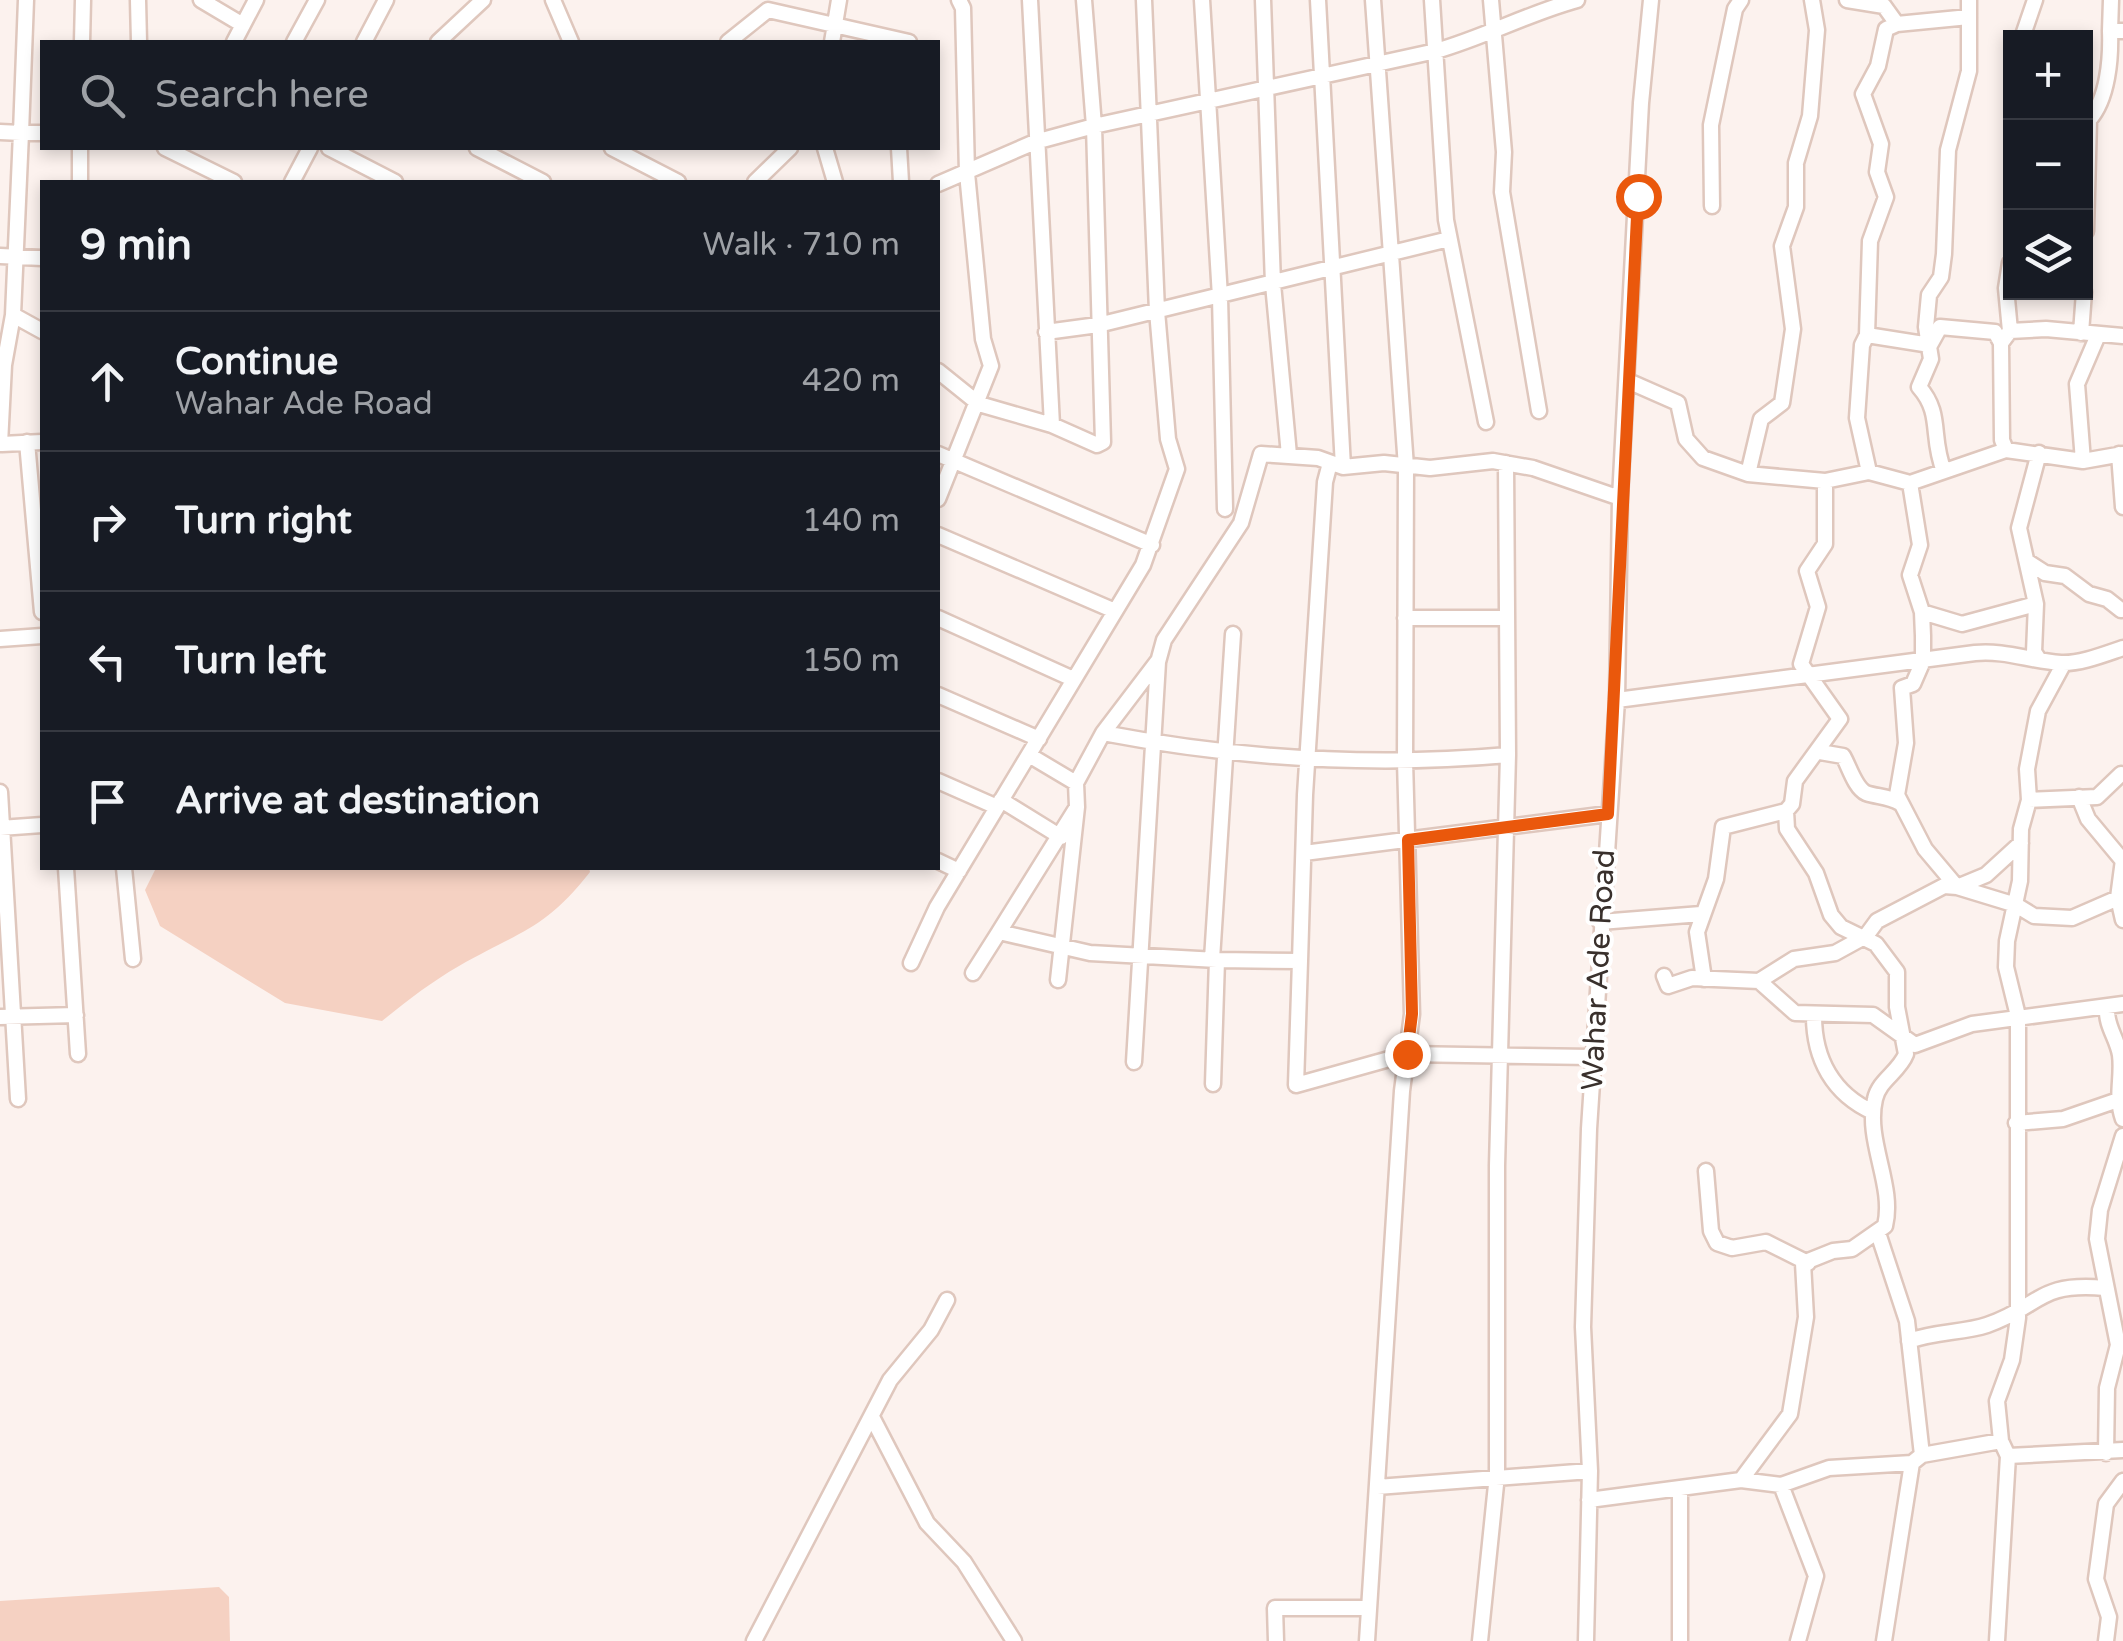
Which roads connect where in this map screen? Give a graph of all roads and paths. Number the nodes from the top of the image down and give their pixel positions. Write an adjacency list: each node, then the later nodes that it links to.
1 (26, 0): 57 (street)
2 (84, 0): 38 (street)
3 (138, 0): 39 (street)
4 (201, 0): 34 (street)
5 (256, 0): 34 (street)
6 (317, 0): 41 (street)
7 (395, 0): 30 (street)
8 (483, 0): 43 (street)
9 (553, 0): 44 (street)
10 (839, 0): 32 (street)
11 (959, 0): 68 (street)
12 (1030, 0): 58 (street)
13 (1084, 0): 54 (street)
14 (1144, 0): 53 (street)
15 (1202, 0): 52 (street)
16 (1263, 0): 51 (street)
17 (1318, 0): 50 (street)
18 (1373, 0): 49 (street)
19 (1432, 0): 48 (street)
20 (1490, 0): 37 (street)
21 (1577, 0): 29 (street)
22 (1651, 0): 102 (street, Wahar Ade Road)
23 (1742, 0): 79 (street)
24 (1812, 0): 121 (street)
25 (1846, 0): 33 (street)
26 (1969, 0): 31 (street)
27 (2035, 0): 35 (street)
28 (2111, 0): 36 (street)
29 (1549, 3): 37 (street)
30 (383, 6): 42 (street)
31 (1969, 17): 33 (street); 100 (street)
32 (836, 24): 45 (street); 46 (street); 47 (street)
33 (1897, 24): 96 (street)
34 (243, 25): 40 (street)
35 (2025, 30)
36 (2117, 31): 80 (street)
37 (1494, 34): 48 (street); 104 (street)
38 (82, 40)
39 (139, 40)
40 (235, 40)
41 (295, 40)
42 (365, 40)
43 (440, 40)
44 (570, 40)
45 (730, 40)
46 (832, 40)
47 (900, 40)
48 (1436, 51): 49 (street); 81 (street)
49 (1376, 61): 50 (street); 82 (street)
50 (1324, 78): 51 (street); 85 (street)
51 (1267, 86): 52 (street); 86 (street)
52 (1209, 100): 53 (street); 87 (street)
53 (1149, 113): 54 (street); 90 (street)
54 (1094, 126): 58 (street); 92 (street)
55 (0, 132): 57 (street)
56 (40, 132): 57 (street)
57 (21, 133): 83 (street)
58 (1035, 142): 68 (street); 94 (street)
59 (80, 150): 69 (street)
60 (169, 150): 70 (street)
61 (309, 150): 71 (street)
62 (334, 150): 72 (street)
63 (481, 150): 73 (street)
64 (616, 150): 74 (street)
65 (788, 150): 75 (street)
66 (827, 150): 76 (street)
67 (898, 150): 77 (street)
68 (966, 173): 78 (street); 103 (street)
69 (80, 180)
70 (230, 180)
71 (293, 180)
72 (392, 180)
73 (539, 180)
74 (674, 180)
75 (757, 180)
76 (834, 180)
77 (901, 180)
78 (940, 183)
79 (1712, 206)
80 (2087, 210)
81 (1448, 240): 82 (street); 105 (street)
82 (1389, 256): 85 (street); 118 (street)
83 (8, 257): 84 (street); 91 (street)
84 (40, 258)
85 (1330, 270): 86 (street); 117 (street)
86 (1272, 284): 87 (street); 111 (street)
87 (1220, 297): 90 (street); 127 (street)
88 (2006, 300): 99 (street)
89 (2083, 300): 95 (street)
90 (1157, 311): 92 (street); 129 (street)
91 (13, 315): 93 (street); 108 (street)
92 (1098, 326): 94 (street); 106 (street)
93 (40, 330)
94 (1046, 332): 106 (street)
95 (2081, 333): 97 (street); 99 (street)
96 (1867, 334): 100 (street); 120 (street)
97 (2098, 335): 98 (street); 114 (street)
98 (2123, 336)
99 (2006, 337): 100 (street); 109 (street)
100 (1930, 345): 119 (street)
101 (940, 372): 103 (street)
102 (1628, 382): 121 (street); 125 (street, Wahar Ade Road)
103 (979, 404): 106 (street); 115 (street)
104 (1539, 410)
105 (1486, 422)
106 (1052, 425)
107 (35, 442): 108 (street); 131 (street)
108 (1, 444)
109 (2006, 450): 110 (street); 119 (street)
110 (2039, 453): 114 (street); 130 (street)
111 (1289, 454): 117 (street); 145 (street)
112 (2121, 454): 114 (street); 126 (street)
113 (940, 455): 115 (street)
114 (2083, 460)
115 (954, 461): 124 (street); 129 (street)
116 (1506, 463): 118 (street); 125 (street); 137 (street)
117 (1337, 465): 118 (street); 158 (street)
118 (1406, 467): 136 (street)
119 (1944, 471): 123 (street)
120 (1869, 472): 122 (street); 123 (street)
121 (1748, 474): 122 (street)
122 (1824, 481): 147 (street)
123 (1910, 483): 135 (street)
124 (940, 494)
125 (1620, 498): 150 (street, Wahar Ade Road)
126 (2123, 507)
127 (1225, 510)
128 (940, 536): 134 (street)
129 (1152, 545): 134 (street)
130 (2028, 562): 132 (street); 133 (street)
131 (40, 563)
132 (2036, 604): 135 (street); 143 (street)
133 (2122, 610)
134 (1115, 612): 148 (street)
135 (1922, 612): 144 (street)
136 (1406, 618): 137 (street); 159 (street)
137 (1507, 618): 157 (street)
138 (940, 619): 148 (street)
139 (1233, 634): 154 (street)
140 (40, 636): 141 (street)
141 (0, 640)
142 (2123, 648): 146 (street)
143 (2038, 658): 144 (street); 146 (street)
144 (1923, 661): 147 (street); 166 (street)
145 (1158, 662): 151 (street); 153 (street)
146 (2064, 663): 165 (street)
147 (1809, 678): 150 (street); 155 (street)
148 (1073, 679): 152 (street)
149 (940, 695): 152 (street)
150 (1616, 700): 170 (street, Wahar Ade Road)
151 (1102, 733): 153 (street); 162 (street)
152 (1039, 740): 156 (street)
153 (1152, 742): 154 (street); 192 (street)
154 (1226, 748): 158 (street); 194 (street)
155 (1820, 752): 166 (street); 169 (street)
156 (1029, 755): 162 (street); 167 (street)
157 (1508, 755): 159 (street); 173 (street)
158 (1308, 757): 159 (street); 177 (street)
159 (1405, 761): 175 (street)
160 (2122, 772): 164 (street)
161 (940, 782): 167 (street)
162 (1076, 783): 168 (street)
163 (0, 792): 172 (street)
164 (2079, 797): 165 (street); 178 (street)
165 (2029, 800): 176 (street)
166 (1900, 803): 183 (street)
167 (999, 804): 174 (street); 182 (street)
168 (1077, 807): 174 (street); 191 (street)
169 (1786, 811): 186 (street); 190 (street)
170 (1608, 814): 173 (street); 188 (street, Wahar Ade Road)
171 (40, 826): 172 (street)
172 (2, 827): 207 (street)
173 (1506, 827): 175 (street); 211 (street)
174 (1061, 837): 189 (street)
175 (1408, 840): 177 (street); 210 (street)
176 (2021, 842): 183 (street); 185 (street)
177 (1304, 853): 195 (street)
178 (2123, 860): 184 (street)
179 (940, 863): 182 (street)
180 (66, 870): 204 (street)
181 (124, 870): 193 (street)
182 (959, 871): 196 (street)
183 (1956, 887): 185 (street); 190 (street)
184 (2118, 898): 185 (street); 187 (street)
185 (2016, 905): 206 (street)
186 (1701, 914): 188 (street); 199 (street)
187 (2123, 920)
188 (1600, 922): 212 (street, Wahar Ade Road)
189 (999, 932): 191 (street); 197 (street)
190 (1866, 936): 201 (street); 208 (street)
191 (1061, 948): 192 (street); 200 (street)
192 (1138, 955): 194 (street); 213 (street)
193 (133, 959)
194 (1215, 959): 195 (street); 214 (street)
195 (1300, 960): 210 (street)
196 (911, 963)
197 (973, 973)
198 (1664, 976): 199 (street)
199 (1704, 978): 201 (street)
200 (1058, 980)
201 (1759, 981): 205 (street)
202 (2123, 1004): 203 (street)
203 (2106, 1009): 206 (street); 216 (street)
204 (76, 1015): 207 (street); 209 (street)
205 (1814, 1016): 208 (street); 217 (street)
206 (2018, 1016): 208 (street); 219 (street)
207 (7, 1017): 215 (street)
208 (1904, 1034): 217 (street)
209 (78, 1054)
210 (1407, 1054): 211 (street); 240 (street)
211 (1500, 1054): 212 (street); 236 (street)
212 (1592, 1058): 235 (street, Wahar Ade Road)
213 (1134, 1062)
214 (1213, 1084)
215 (18, 1099)
216 (2118, 1100): 218 (street); 219 (street)
217 (1872, 1112): 222 (street)
218 (2123, 1119)
219 (2016, 1122): 226 (street)
220 (2123, 1136): 224 (street)
221 (1706, 1171): 223 (street)
222 (1878, 1233): 223 (street); 228 (street)
223 (1808, 1263): 237 (street)
224 (2105, 1288): 226 (street); 227 (street)
225 (947, 1300): 229 (street)
226 (2018, 1310): 228 (street); 230 (street)
227 (2120, 1331): 232 (street)
228 (1910, 1341): 234 (street)
229 (872, 1417): 244 (street); 245 (street)
230 (2000, 1441): 233 (street); 234 (street)
231 (2123, 1450): 232 (street)
232 (2106, 1453): 233 (street)
233 (2008, 1456): 253 (street)
234 (1917, 1459): 239 (street); 252 (street)
235 (1590, 1472): 236 (street); 242 (street, Wahar Ade Road)
236 (1497, 1475): 240 (street); 248 (street)
237 (1741, 1480): 239 (street); 241 (street)
238 (2123, 1481): 254 (street)
239 (1781, 1485): 251 (street)
240 (1377, 1486): 243 (street)
241 (1680, 1488): 242 (street); 250 (street)
242 (1589, 1500): 249 (street, Wahar Ade Road)
243 (1368, 1608): 246 (street); 247 (street)
244 (754, 1641)
245 (1014, 1641)
246 (1276, 1641)
247 (1367, 1641)
248 (1480, 1641)
249 (1586, 1641)
250 (1680, 1641)
251 (1798, 1641)
252 (1884, 1641)
253 (1997, 1641)
254 (2106, 1641)

